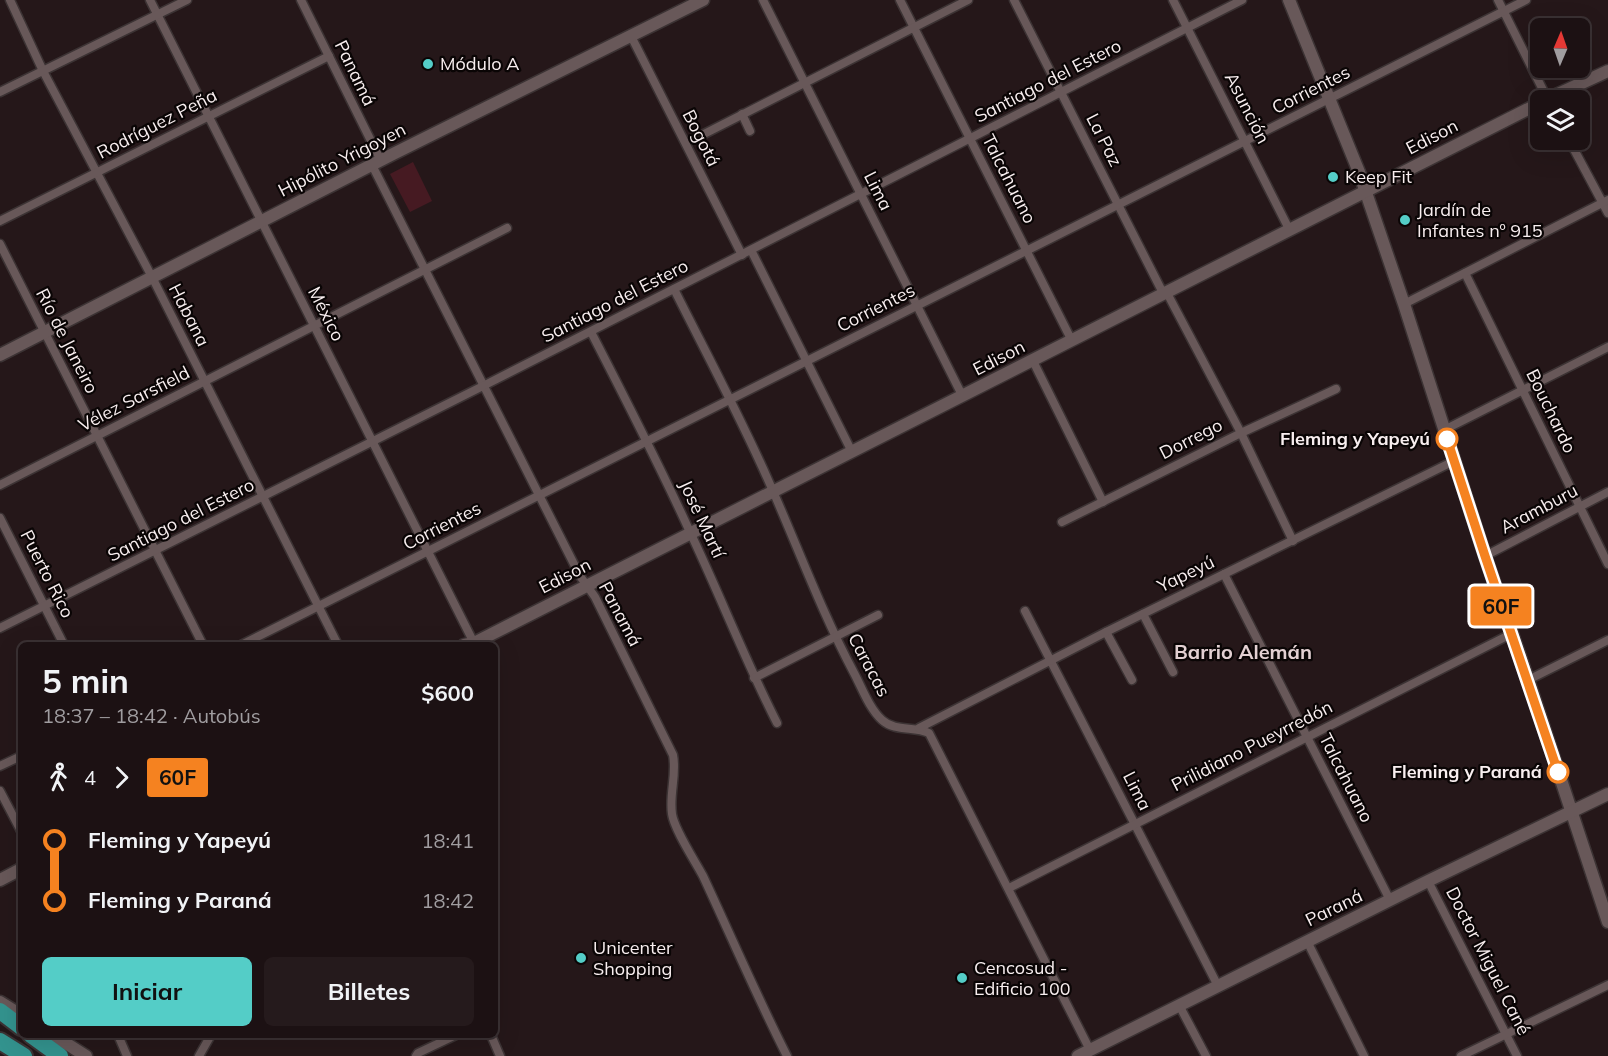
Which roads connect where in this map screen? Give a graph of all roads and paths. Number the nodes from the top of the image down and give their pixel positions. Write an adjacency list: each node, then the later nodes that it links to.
1 (10, 0): 22 (street, Habana)
2 (150, 0): 16 (street, México)
3 (187, 0): 16 (street)
4 (301, 0): 20 (street, Panamá)
5 (703, 0): 19 (street, Hipólito Yrigoyen)
6 (763, 0): 23 (street, Lima)
7 (900, 0): 17 (street, Talcahuano)
8 (968, 0): 17 (street)
9 (1014, 0): 27 (street, La Paz)
10 (1173, 0): 18 (street, Asunción)
11 (1242, 0): 18 (street, Santiago del Estero)
12 (1289, 0): 28 (street)
13 (1498, 0): 15 (street)
14 (1526, 0): 15 (street, Corrientes)
15 (1504, 11): 24 (street); 28 (street, Corrientes)
16 (158, 14): 22 (street); 31 (street, México)
17 (914, 27): 23 (street); 34 (street, Talcahuano)
18 (1188, 28): 27 (street, Santiago del Estero); 35 (street, Asunción)
19 (631, 36): 37 (street, Hipólito Yrigoyen); 50 (street, Bogotá)
20 (329, 56): 31 (street, Rodríguez Peña); 37 (street, Panamá)
21 (1608, 70): 25 (street, Edison)
22 (43, 71): 26 (street); 38 (street, Habana)
23 (805, 82): 30 (street); 40 (street, Lima)
24 (1540, 90)
25 (1567, 90)
26 (0, 92)
27 (1061, 92): 34 (street, Santiago del Estero); 42 (street, La Paz)
28 (1330, 99): 35 (street, Corrientes); 39 (street)
29 (1530, 108): 39 (street, Edison)
30 (742, 114): 32 (street); 33 (street)
31 (209, 116): 38 (street, Rodríguez Peña); 45 (street, México)
32 (750, 130)
33 (704, 134)
34 (970, 139): 40 (street, Santiago del Estero); 49 (street, Talcahuano)
35 (1245, 141): 42 (street, Corrientes); 47 (street, Asunción)
36 (1575, 150): 41 (street)
37 (376, 163): 45 (street, Hipólito Yrigoyen); 51 (street, Panamá)
38 (96, 173): 44 (street, Rodríguez Peña); 53 (street, Habana)
39 (1365, 191): 47 (street, Edison); 56 (street)
40 (861, 194): 50 (street, Santiago del Estero); 57 (street, Lima)
41 (1605, 202): 43 (street); 52 (street)
42 (1118, 205): 49 (street, Corrientes); 55 (street, La Paz)
43 (1608, 213)
44 (0, 221)
45 (261, 222): 53 (street, Hipólito Yrigoyen); 58 (street, México)
46 (507, 228): 51 (street, Vélez Sarsfield)
47 (1290, 231): 55 (street, Edison)
48 (0, 244): 60 (street, Río de Janeiro)
49 (1027, 251): 57 (street, Corrientes); 61 (street, Talcahuano)
50 (747, 253): 54 (street, Santiago del Estero); 64 (street, Bogotá)
51 (424, 270): 58 (street, Vélez Sarsfield); 67 (street, Panamá)
52 (1465, 273): 56 (street); 69 (street, Bouchardo)
53 (152, 277): 60 (street, Hipólito Yrigoyen); 66 (street, Habana)
54 (674, 289): 59 (street, Santiago del Estero); 71 (street, Caracas)
55 (1166, 294): 61 (street, Edison); 73 (street, La Paz)
56 (1404, 304): 72 (street)
57 (917, 306): 64 (street, Corrientes); 70 (street, Lima)
58 (314, 326): 66 (street, Vélez Sarsfield); 76 (street, México)
59 (591, 332): 67 (street, Santiago del Estero); 75 (street, José Martí)
60 (44, 333): 63 (street, Hipólito Yrigoyen); 74 (street, Río de Janeiro)
61 (1072, 341): 65 (street, Edison)
62 (1608, 347): 69 (street)
63 (0, 354)
64 (807, 361): 71 (street, Corrientes); 77 (street, Bogotá)
65 (1033, 361): 70 (street, Edison); 84 (street)
66 (204, 382): 74 (street, Vélez Sarsfield); 83 (street, Habana)
67 (483, 387): 76 (street, Santiago del Estero); 82 (street, Panamá)
68 (1336, 389): 73 (street, Dorrego)
69 (1522, 390): 72 (street); 85 (street, Bouchardo)
70 (963, 397): 77 (street, Edison)
71 (730, 400): 75 (street, Corrientes); 80 (street, Caracas)
72 (1444, 430): 78 (street)
73 (1241, 433): 84 (street, Dorrego); 89 (street, La Paz)
74 (96, 436): 79 (street, Vélez Sarsfield); 90 (street, Río de Janeiro)
75 (647, 441): 82 (street, Corrientes); 88 (street, José Martí)
76 (372, 442): 83 (street, Santiago del Estero); 91 (street, México)
77 (852, 452): 80 (street, Edison)
78 (1454, 461): 89 (street, Yapeyú); 92 (street)
79 (0, 485)
80 (773, 492): 88 (street, Edison); 104 (street, Caracas)
81 (1608, 492): 85 (street, Aramburu)
82 (539, 495): 91 (street, Corrientes); 95 (street, Panamá)
83 (262, 497): 90 (street, Santiago del Estero); 97 (street, Habana)
84 (1103, 502): 87 (street, Dorrego)
85 (1580, 506): 92 (street, Aramburu); 93 (street, Bouchardo)
86 (0, 518): 96 (street, Puerto Rico)
87 (1062, 522)
88 (691, 534): 95 (street, Edison); 114 (street, José Martí)
89 (1293, 541): 94 (street, Yapeyú)
90 (155, 551): 96 (street, Santiago del Estero); 107 (street, Río de Janeiro)
91 (428, 551): 97 (street, Corrientes); 110 (street, México)
92 (1485, 556): 103 (street)
93 (1608, 564)
94 (1224, 574): 99 (street, Yapeyú); 119 (street, Talcahuano)
95 (587, 586): 111 (street, Edison); 157 (street, Panamá)
96 (44, 606): 101 (street, Santiago del Estero); 106 (street, Puerto Rico)
97 (318, 607): 108 (street, Corrientes); 109 (street, Habana)
98 (1025, 611): 112 (street, Lima)
99 (1143, 614): 102 (street, Yapeyú); 113 (street)
100 (878, 615): 104 (street)
101 (0, 628)
102 (1106, 632): 112 (street, Yapeyú); 115 (street)
103 (1511, 634): 116 (street); 119 (street, Prilidiano Pueyrredón)
104 (836, 638): 114 (street); 118 (street, Caracas)
105 (1608, 640): 116 (street)
106 (62, 642)
107 (201, 642)
108 (247, 642)
109 (336, 642)
110 (469, 642)
111 (474, 642)
112 (1051, 661): 118 (street, Yapeyú); 125 (street, Lima)
113 (1173, 672)
114 (754, 678): 117 (street, José Martí)
115 (1132, 680)
116 (1528, 680): 124 (street)
117 (777, 723)
118 (919, 728): 130 (street)
119 (1307, 737): 125 (street, Prilidiano Pueyrredón); 131 (street, Talcahuano)
120 (18, 757): 121 (street)
121 (0, 766)
122 (0, 791): 126 (street)
123 (1608, 794): 124 (street, Paraná)
124 (1571, 813): 129 (street, Paraná); 132 (street)
125 (1136, 824): 130 (street, Prilidiano Pueyrredón); 135 (street, Lima)
126 (18, 825)
127 (18, 871): 128 (street)
128 (0, 880)
129 (1428, 881): 131 (street, Paraná); 141 (street, Doctor Miguel Cané)
130 (1009, 888): 149 (street)
131 (1390, 900): 133 (street, Paraná)
132 (1608, 922)
133 (1307, 941): 135 (street, Paraná); 160 (street)
134 (1608, 985): 141 (street)
135 (1218, 986): 137 (street, Paraná)
136 (0, 1002): 139 (street)
137 (1179, 1005): 149 (street, Paraná); 159 (street)
138 (0, 1011): 140 (highway)
139 (18, 1013)
140 (18, 1025)
141 (1506, 1033): 161 (street); 162 (street, Doctor Miguel Cané)
142 (35, 1038): 151 (highway)
143 (57, 1038): 152 (street)
144 (119, 1038): 153 (street)
145 (209, 1038): 154 (street)
146 (450, 1038): 155 (street)
147 (492, 1038): 156 (street)
148 (0, 1041): 150 (highway)
149 (1089, 1050): 158 (street, Paraná)
150 (24, 1056)
151 (60, 1056)
152 (86, 1056)
153 (127, 1056)
154 (200, 1056)
155 (416, 1056)
156 (500, 1056)
157 (787, 1056)
158 (1078, 1056)
159 (1206, 1056)
160 (1364, 1056)
161 (1461, 1056)
162 (1517, 1056)

